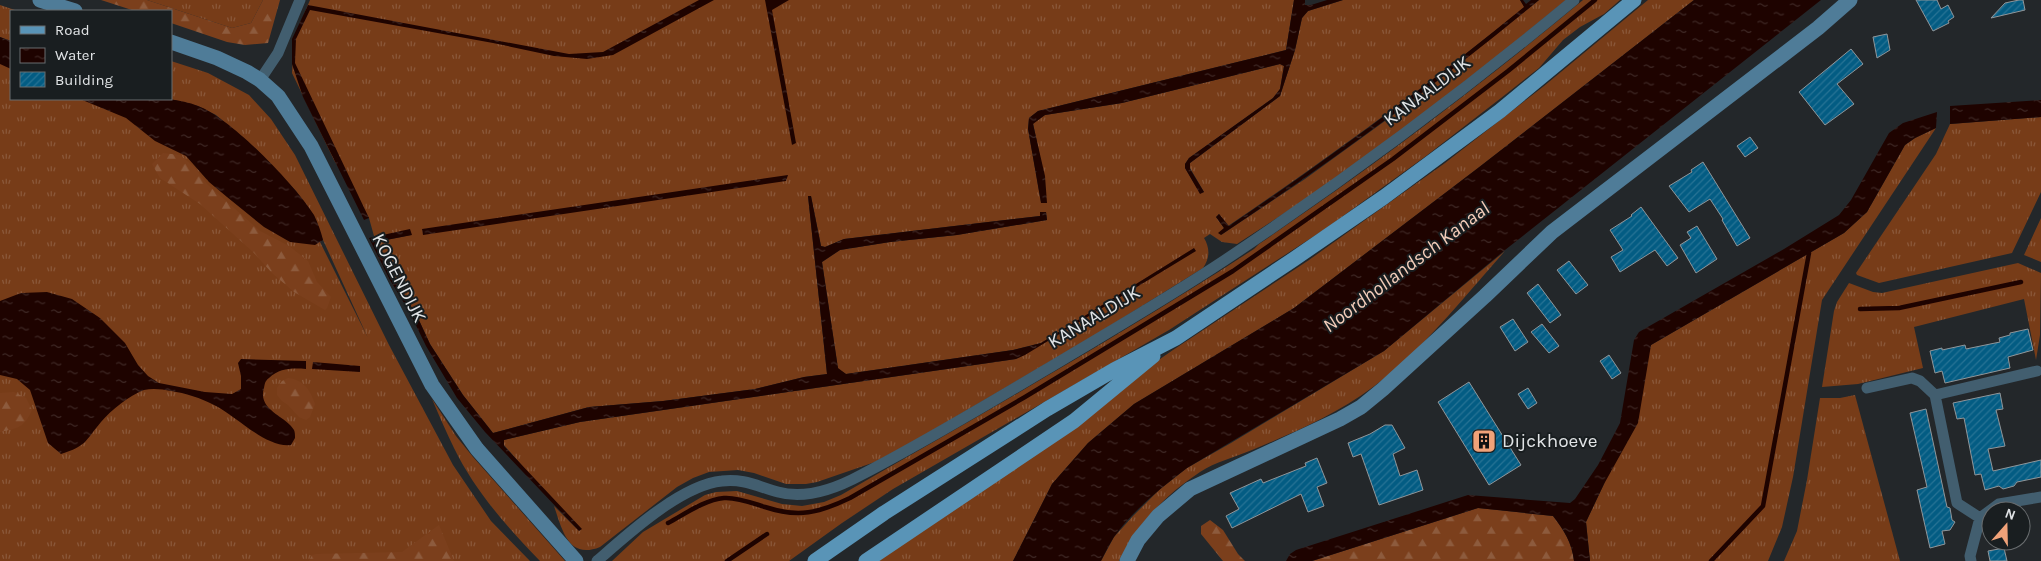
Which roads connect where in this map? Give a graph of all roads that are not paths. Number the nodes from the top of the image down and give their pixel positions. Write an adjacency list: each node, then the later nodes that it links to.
1 (40, 0): 6 (street)
2 (300, 0): 8 (street)
3 (1574, 0): 17 (street, KANAALDIJK)
4 (1634, 0): 9 (main road)
5 (1850, 0): 20 (street)
6 (72, 10)
7 (172, 42): 8 (street, KOGENDIJK)
8 (260, 80): 16 (street, KOGENDIJK)
9 (1176, 338): 18 (main road); 19 (main road)
10 (2037, 372): 12 (street)
11 (1867, 388): 12 (street)
12 (1935, 395): 14 (street)
13 (2041, 497): 14 (street)
14 (1980, 518): 15 (street)
15 (1970, 559)
16 (576, 561)
17 (597, 561)
18 (815, 561)
19 (866, 561)
20 (1127, 561)

